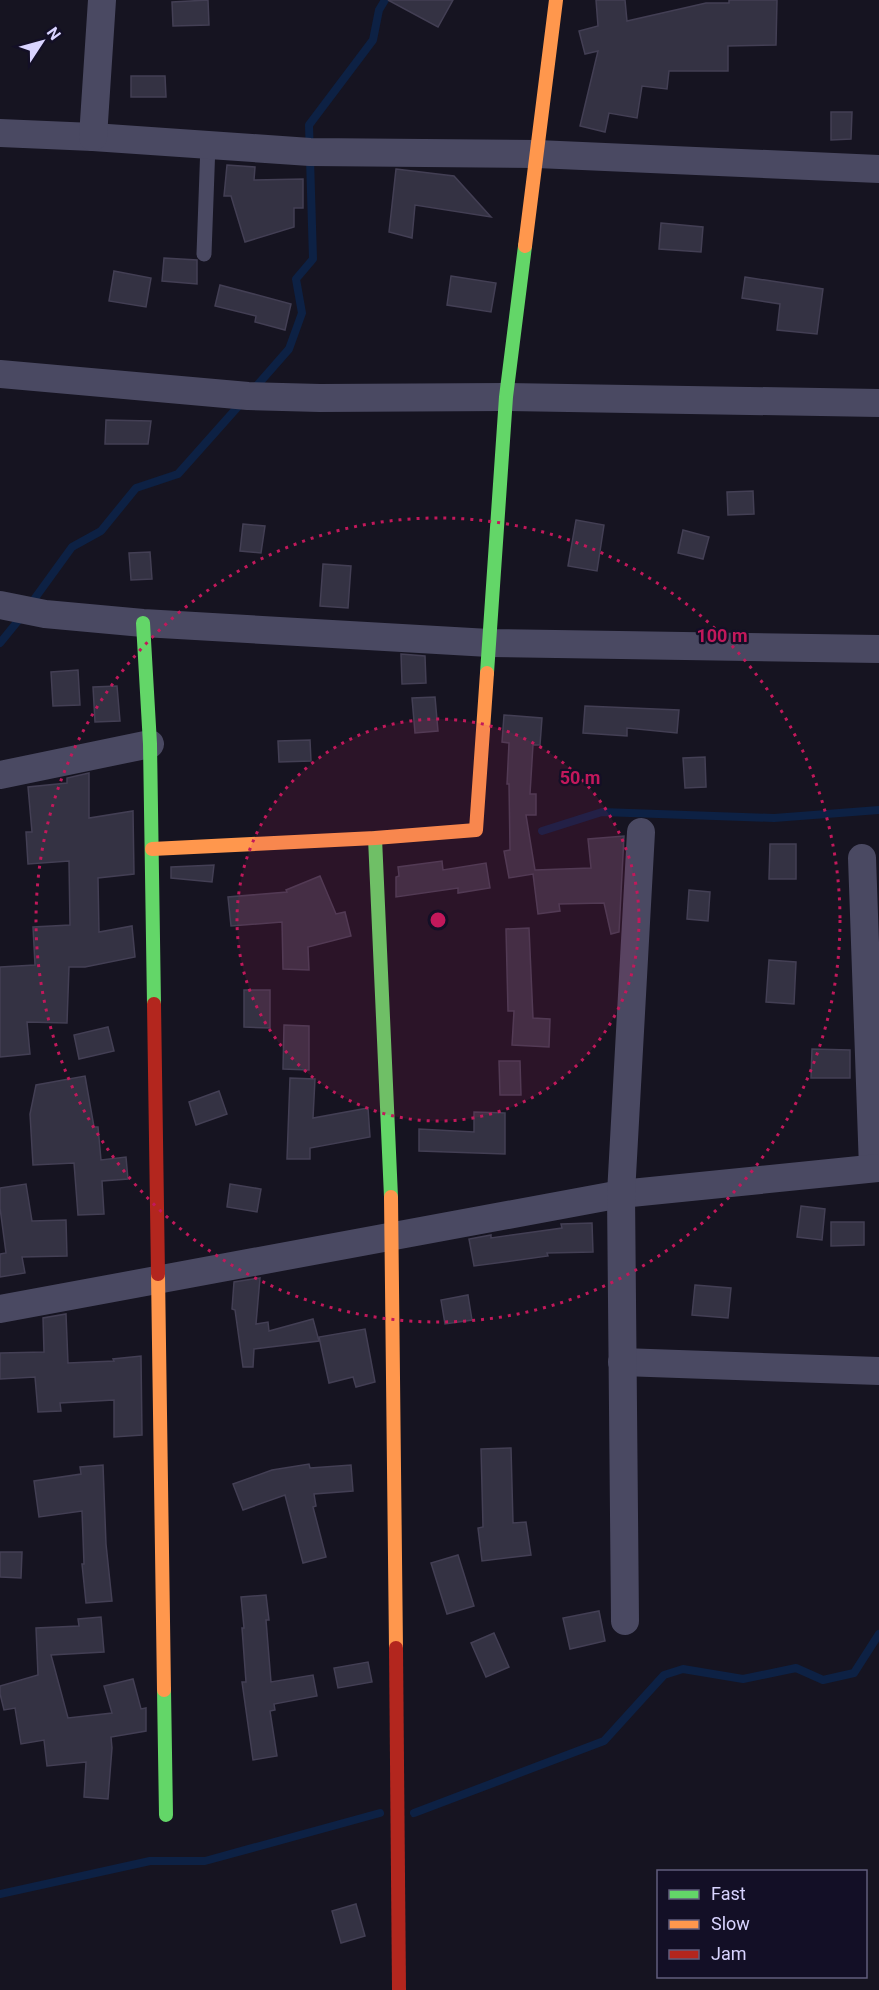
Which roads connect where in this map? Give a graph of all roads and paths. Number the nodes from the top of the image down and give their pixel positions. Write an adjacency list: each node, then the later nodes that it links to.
1 (102, 0): 4 (street)
2 (556, 0): 6 (street)
3 (0, 133): 4 (street)
4 (93, 136): 5 (street)
5 (208, 144): 6 (street); 8 (lane)
6 (537, 154): 7 (street); 10 (street)
7 (879, 169)
8 (204, 254)
9 (0, 374): 10 (street)
10 (506, 397): 11 (street); 14 (street)
11 (879, 403)
12 (9, 607): 13 (street)
13 (144, 623): 14 (street); 16 (street)
14 (489, 643): 15 (street); 19 (street)
15 (879, 649)
16 (150, 744): 17 (street); 20 (street)
17 (0, 775)
18 (641, 832): 23 (street)
19 (375, 838): 20 (street); 24 (street)
20 (152, 849): 25 (street)
21 (862, 858): 22 (street)
22 (876, 1168): 23 (street)
23 (621, 1194): 24 (street); 27 (street)
24 (393, 1236): 25 (street); 31 (street)
25 (159, 1278): 26 (street); 30 (street)
26 (0, 1309)
27 (622, 1362): 28 (street); 29 (street)
28 (879, 1371)
29 (625, 1621)
30 (166, 1815)
31 (399, 1990)

